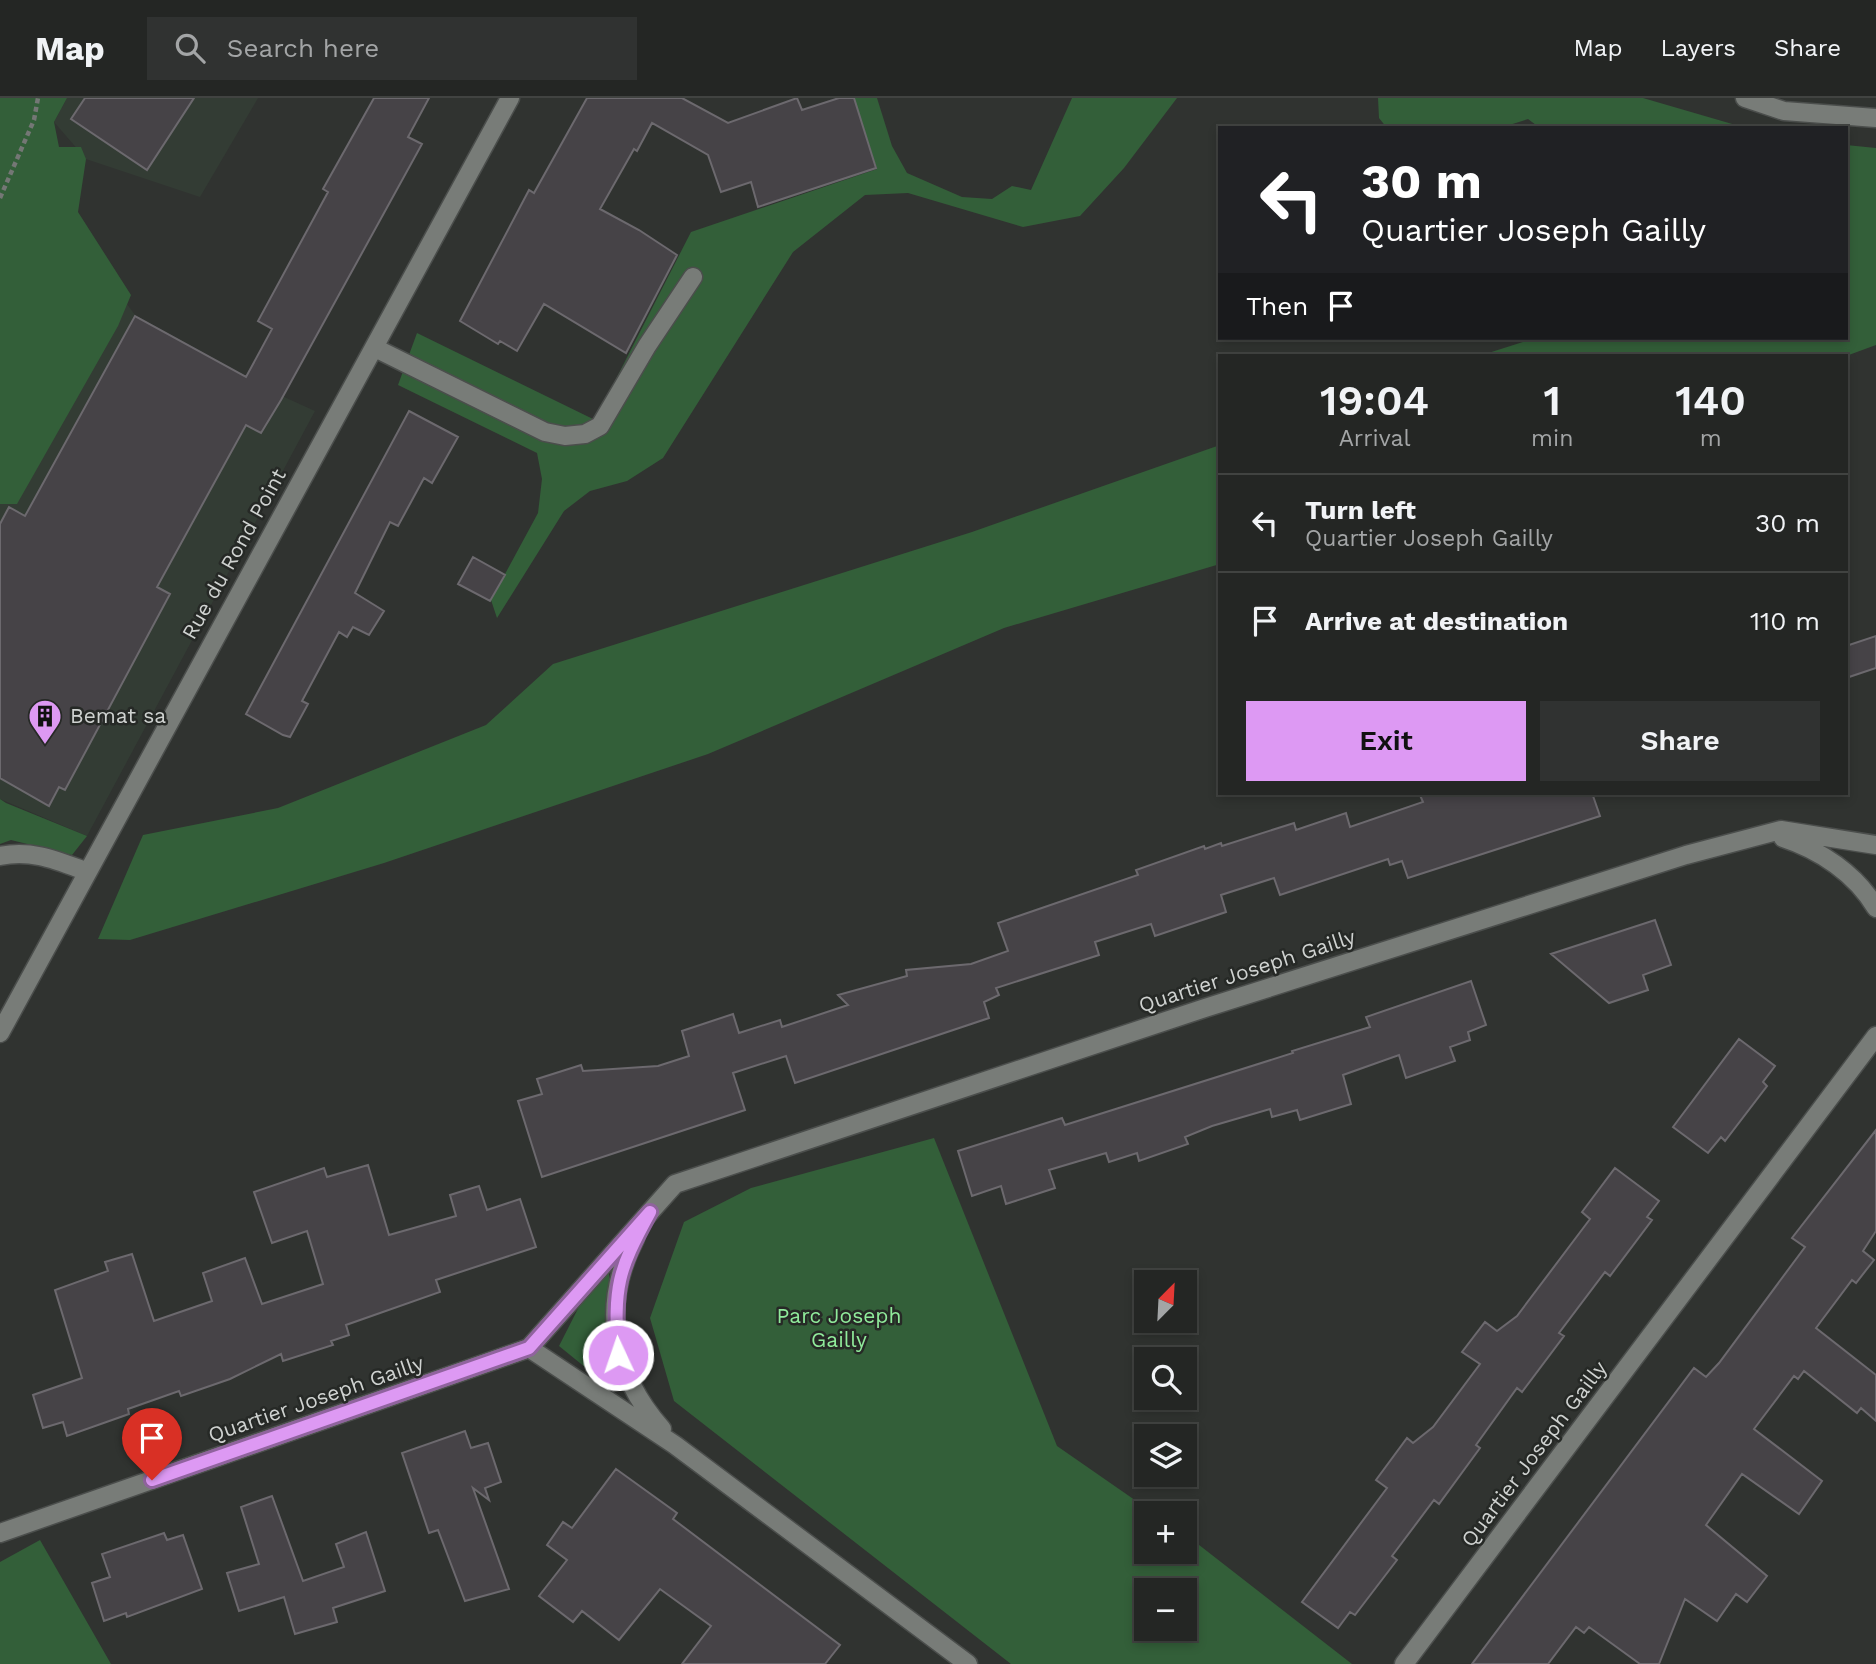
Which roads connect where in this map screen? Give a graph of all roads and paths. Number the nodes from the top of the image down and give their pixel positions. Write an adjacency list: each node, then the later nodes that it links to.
1 (38, 98): 5 (path)
2 (510, 98): 7 (street, Rue du Rond Point)
3 (1745, 98): 4 (street)
4 (1876, 118)
5 (0, 198)
6 (693, 277): 7 (street)
7 (374, 348): 11 (street, Rue du Rond Point)
8 (1768, 832): 9 (street, Quartier Joseph Gailly); 12 (street); 15 (street, Quartier Joseph Gailly)
9 (1876, 845)
10 (0, 856): 11 (street)
11 (88, 872): 13 (street, Rue du Rond Point)
12 (1876, 908)
13 (0, 1033)
14 (1876, 1036): 20 (street, Quartier Joseph Gailly)
15 (650, 1212): 16 (street, Quartier Joseph Gailly); 17 (street, Quartier Joseph Gailly)
16 (529, 1348): 17 (street, Quartier Joseph Gailly); 18 (street, Quartier Joseph Gailly)
17 (676, 1445): 19 (street, Quartier Joseph Gailly)
18 (0, 1534)
19 (968, 1664)
20 (1404, 1664)

